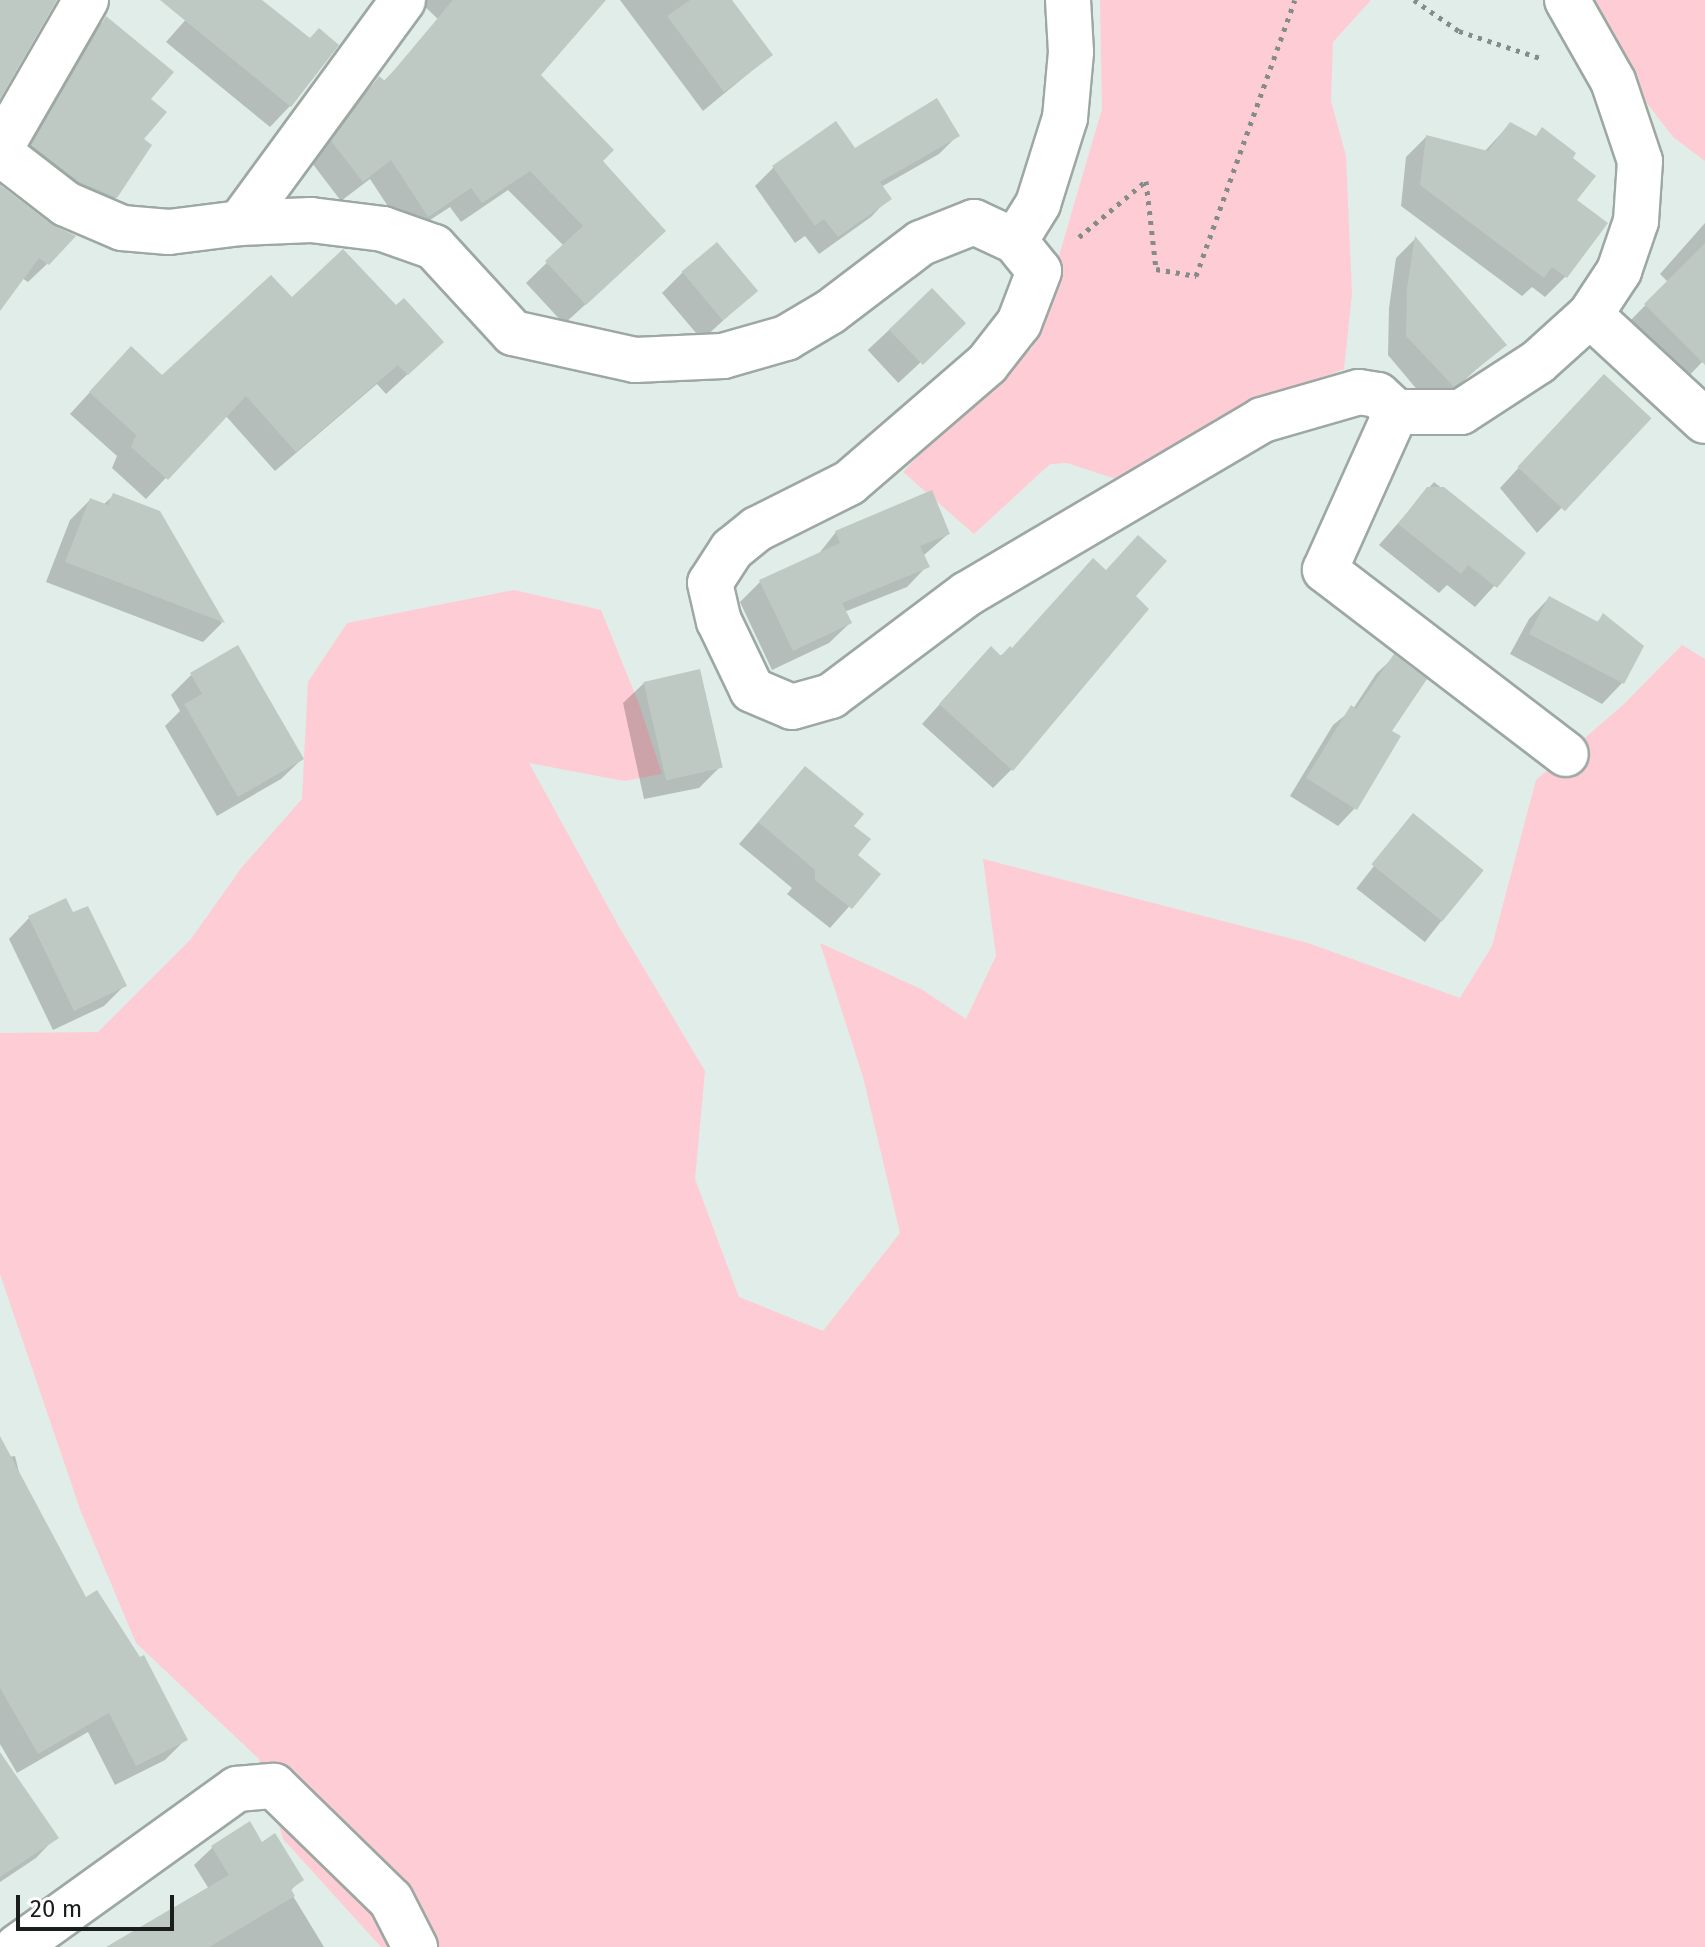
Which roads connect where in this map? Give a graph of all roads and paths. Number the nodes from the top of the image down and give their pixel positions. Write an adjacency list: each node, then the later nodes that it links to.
1 (86, 0): 8 (street)
2 (403, 0): 9 (street)
3 (1068, 0): 10 (street)
4 (1295, 0): 10 (path)
5 (1414, 0): 7 (path)
6 (1567, 0): 7 (street)
7 (1613, 81): 11 (street)
8 (0, 151): 9 (street)
9 (240, 223): 10 (street)
10 (1027, 256): 12 (street)
11 (1590, 315): 12 (street); 13 (street)
12 (1396, 412): 14 (street)
13 (1705, 421)
14 (1566, 754)
15 (17, 1947): 16 (street)
16 (415, 1947)

